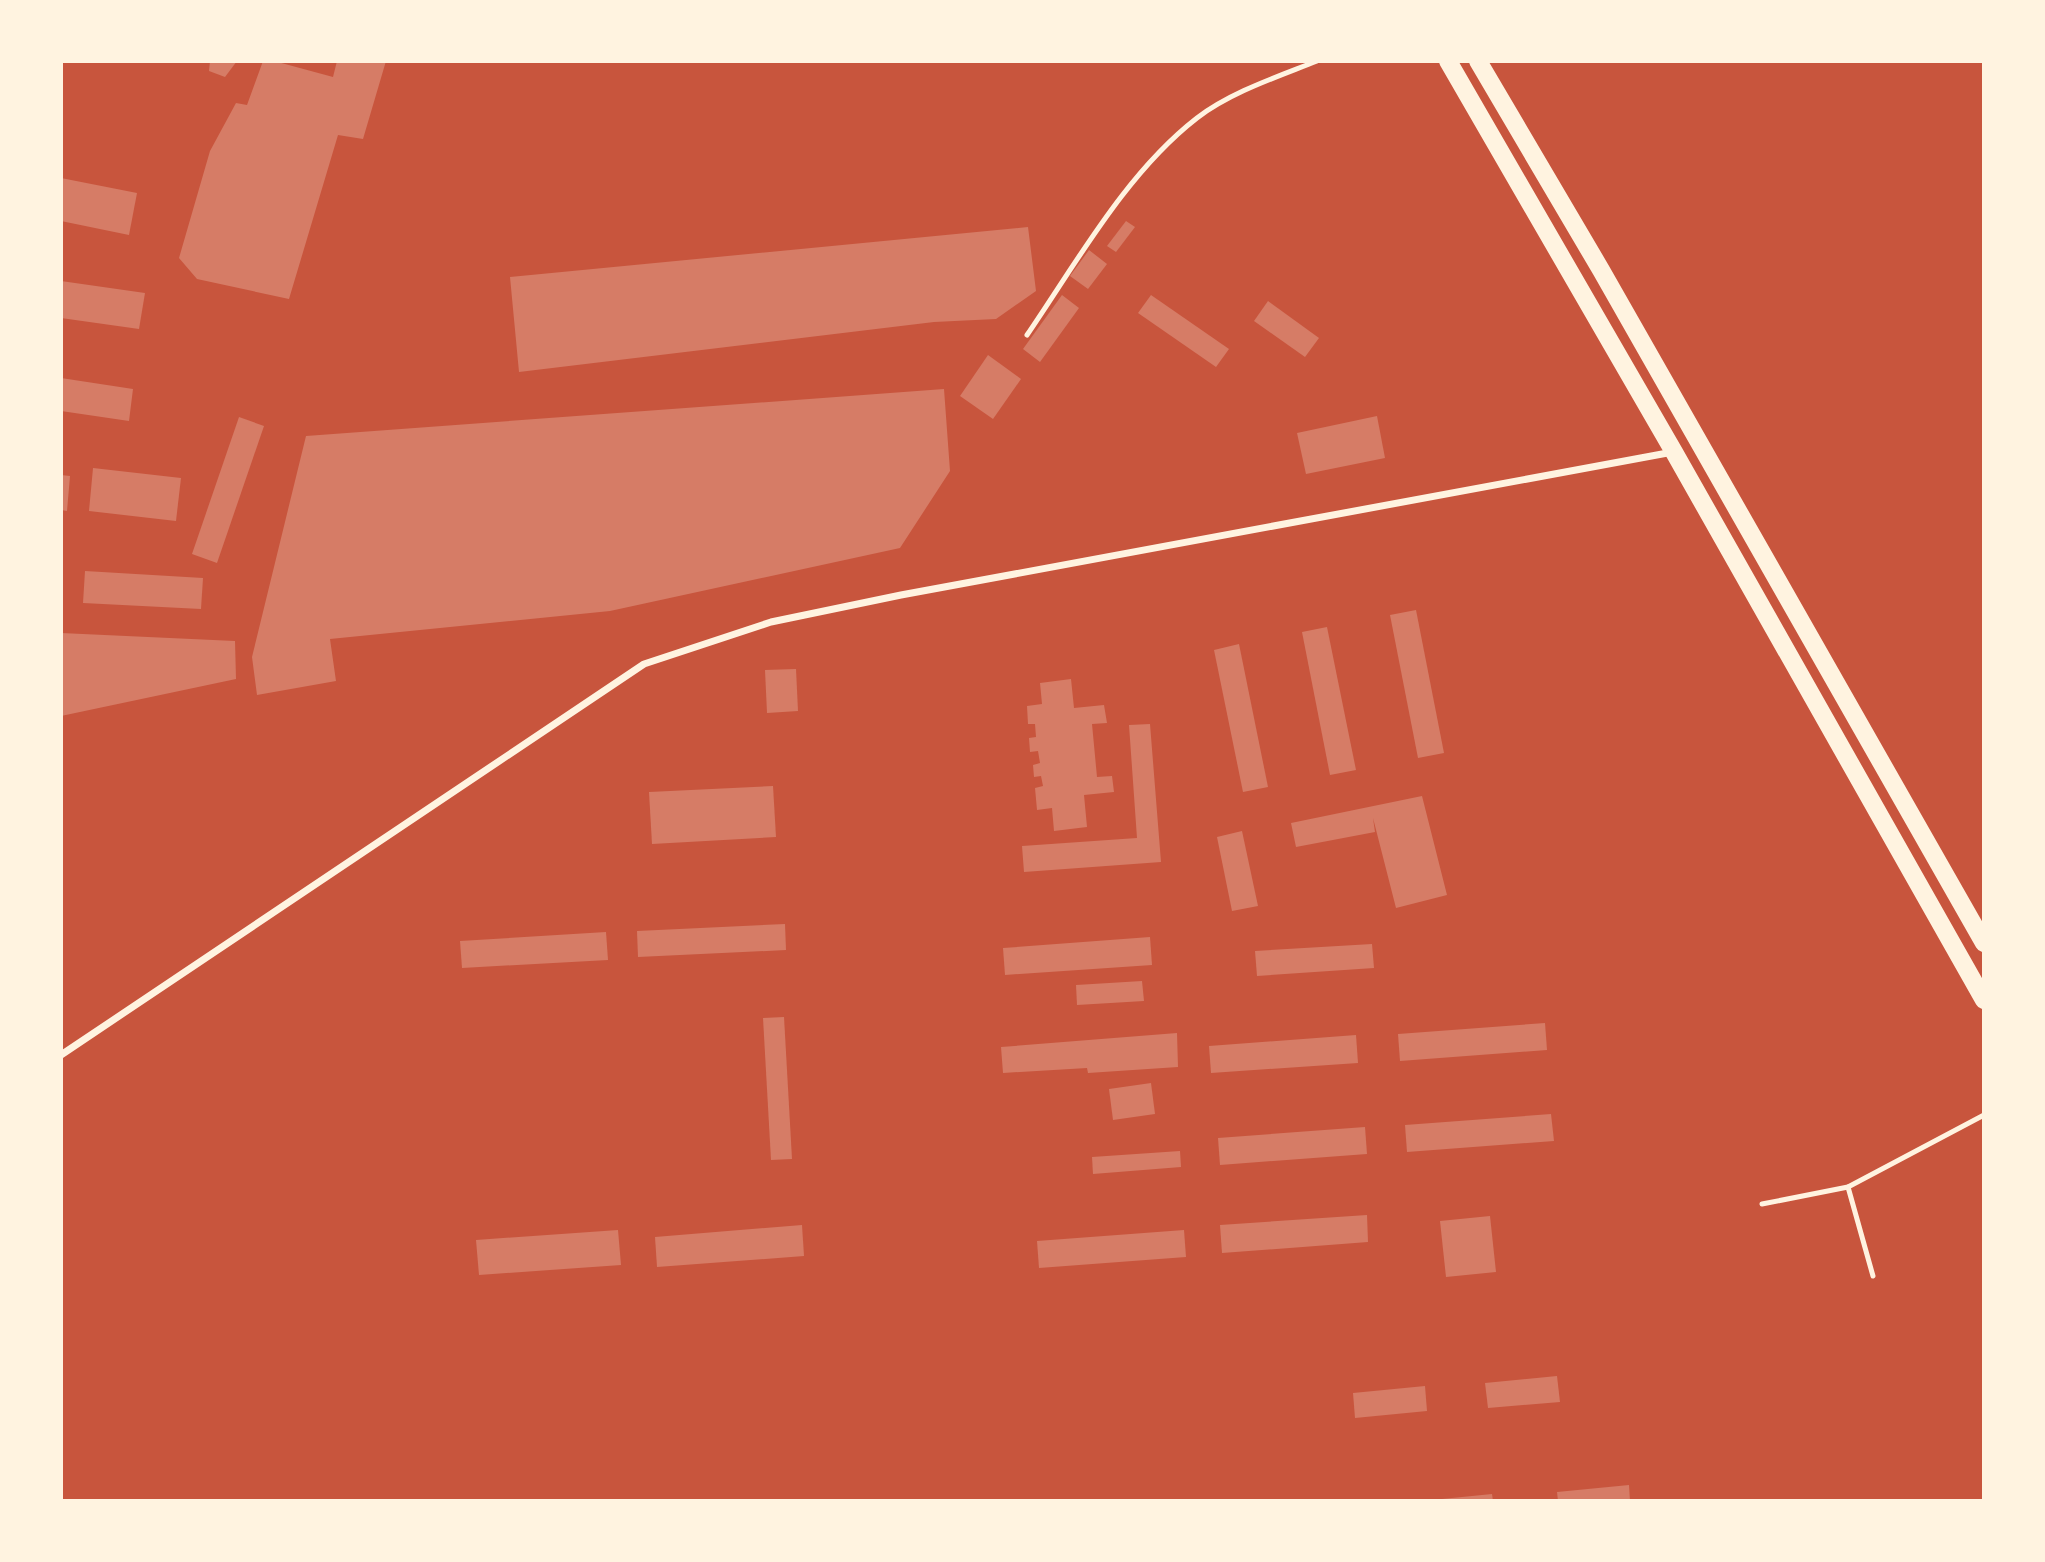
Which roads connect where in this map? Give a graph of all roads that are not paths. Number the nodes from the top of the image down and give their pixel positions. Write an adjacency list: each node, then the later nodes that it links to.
1 (1317, 61): 4 (lane)
2 (1448, 61): 5 (highway)
3 (1479, 61): 6 (highway)
4 (1027, 335)
5 (1674, 452): 8 (highway); 9 (street)
6 (1978, 920): 7 (highway)
7 (1984, 943)
8 (1984, 1000)
9 (61, 1055)
10 (1984, 1115): 11 (lane)
11 (1848, 1187): 12 (lane); 13 (lane)
12 (1762, 1204)
13 (1873, 1276)

